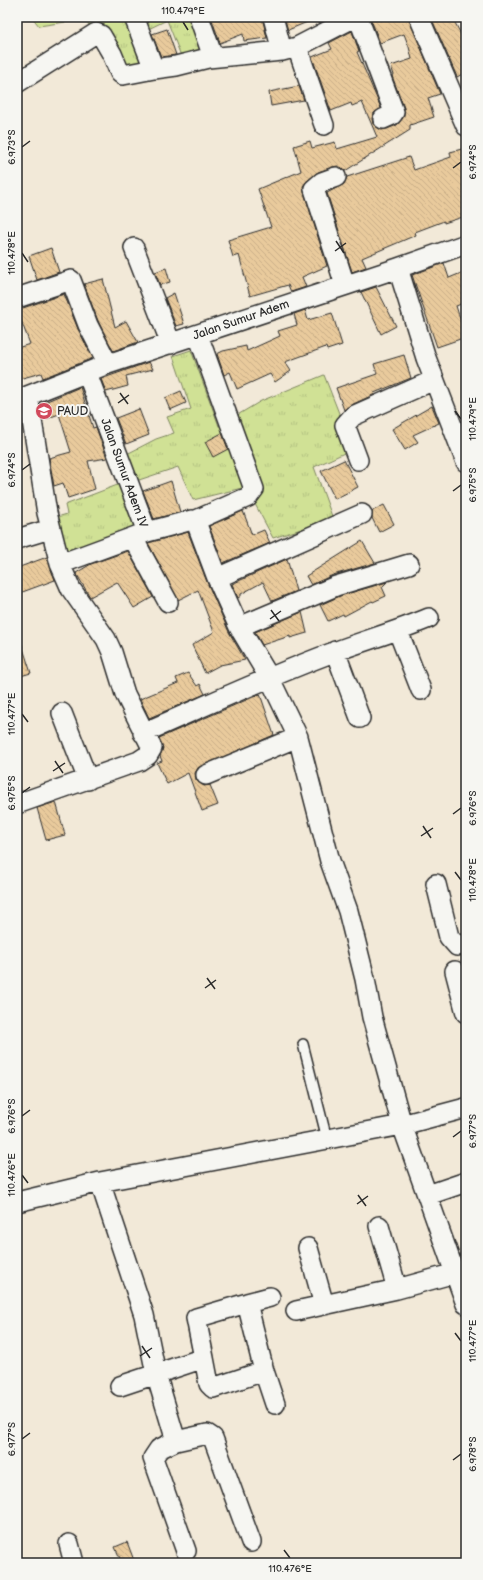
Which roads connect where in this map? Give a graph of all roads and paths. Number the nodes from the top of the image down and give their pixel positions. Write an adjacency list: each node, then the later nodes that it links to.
1 (134, 17): 8 (street)
2 (199, 17): 7 (street)
3 (273, 17): 6 (street)
4 (357, 17): 6 (street); 10 (street)
5 (419, 17): 12 (street)
6 (289, 49): 7 (street); 11 (street)
7 (213, 57): 8 (street)
8 (154, 70): 9 (street)
9 (17, 83)
10 (383, 119)
11 (324, 125)
12 (466, 126)
13 (336, 177): 17 (street)
14 (466, 244): 16 (street, Jalan Sumur Adem)
15 (134, 248): 20 (street)
16 (398, 268): 17 (street, Jalan Sumur Adem); 23 (street)
17 (345, 285): 19 (street, Jalan Sumur Adem)
18 (17, 298): 21 (street)
19 (198, 335): 20 (street, Jalan Sumur Adem); 28 (street)
20 (172, 344): 21 (street, Jalan Sumur Adem)
21 (108, 364): 22 (street, Jalan Sumur Adem)
22 (87, 373): 24 (street, Jalan Sumur Adem); 30 (street, Jalan Sumur Adem IV)
23 (434, 380): 25 (street); 26 (street)
24 (22, 398): 29 (street)
25 (358, 460)
26 (466, 462)
27 (362, 514): 34 (street)
28 (194, 521): 30 (street); 34 (street)
29 (50, 529): 31 (street); 32 (street)
30 (140, 535): 32 (street, Jalan Sumur Adem IV); 35 (street)
31 (17, 539)
32 (60, 564): 44 (street)
33 (409, 564): 37 (street)
34 (217, 578): 37 (street)
35 (168, 602)
36 (429, 618): 38 (street)
37 (239, 627): 40 (street)
38 (398, 631): 39 (street); 41 (street)
39 (335, 651): 40 (street); 43 (street)
40 (270, 677): 44 (street); 45 (street)
41 (421, 690)
42 (62, 713): 47 (street)
43 (360, 718)
44 (143, 733): 47 (street)
45 (298, 737): 46 (street); 55 (street)
46 (206, 775)
47 (88, 780): 48 (street)
48 (17, 804)
49 (436, 884): 50 (street)
50 (466, 944)
51 (455, 971): 52 (street)
52 (466, 1013)
53 (303, 1044): 56 (lane)
54 (466, 1108): 55 (street)
55 (402, 1125): 56 (street); 59 (street)
56 (327, 1139): 57 (street)
57 (100, 1182): 60 (street); 72 (street)
58 (466, 1182): 59 (street)
59 (428, 1195): 63 (street)
60 (17, 1202)
61 (379, 1226): 64 (street)
62 (308, 1248): 68 (street)
63 (458, 1264): 64 (street); 67 (street)
64 (397, 1289): 68 (street)
65 (270, 1297): 66 (street)
66 (246, 1303): 70 (street); 71 (street)
67 (466, 1304)
68 (324, 1305): 69 (street)
69 (296, 1311)
70 (204, 1358): 71 (street); 72 (street)
71 (264, 1371): 74 (street)
72 (156, 1374): 73 (street); 75 (street)
73 (120, 1386)
74 (275, 1404)
75 (176, 1441): 76 (street); 78 (street)
76 (251, 1542)
77 (68, 1544): 79 (street)
78 (186, 1552)
79 (74, 1563)

